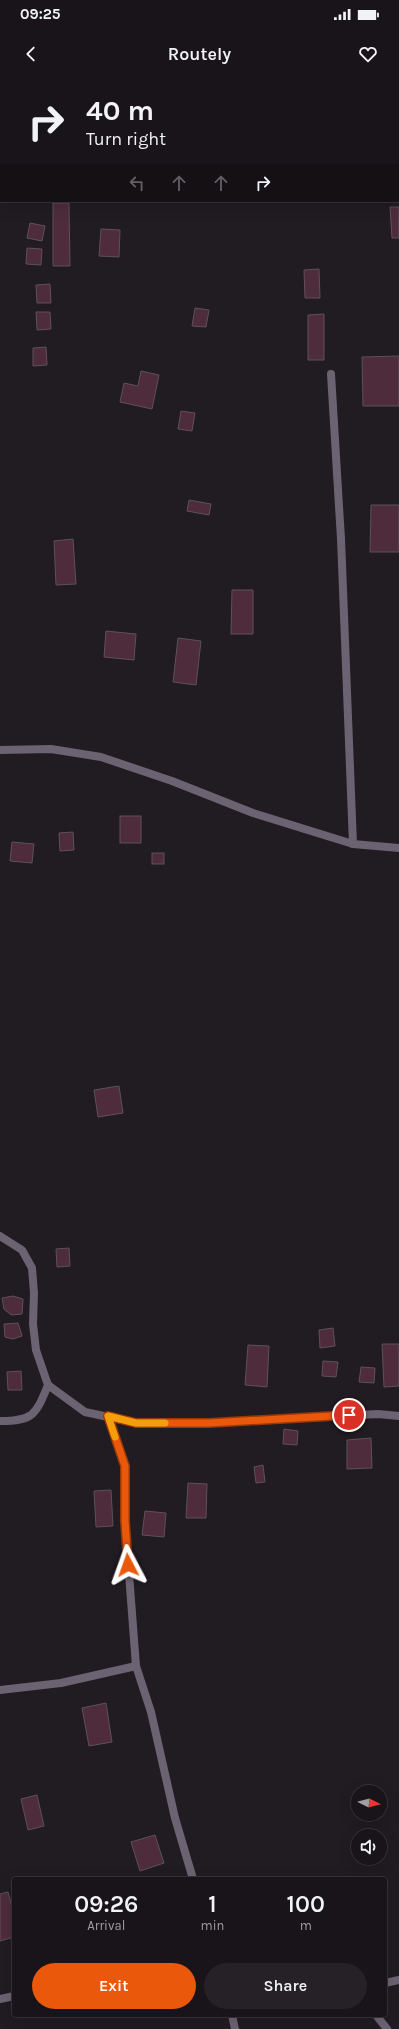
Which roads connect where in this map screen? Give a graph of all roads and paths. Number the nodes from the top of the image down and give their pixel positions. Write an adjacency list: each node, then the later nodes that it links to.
1 (331, 374): 3 (street)
2 (0, 750): 3 (street)
3 (353, 844): 4 (street)
4 (399, 848)
5 (0, 1236): 6 (street)
6 (48, 1385): 7 (street); 9 (street)
7 (108, 1416): 8 (street); 10 (street)
8 (399, 1416)
9 (0, 1420)
10 (136, 1666): 11 (street); 12 (street)
11 (0, 1690)
12 (192, 1877)
13 (399, 1980): 14 (street)
14 (387, 1983)
15 (12, 1996): 16 (street)
16 (0, 1999)
17 (232, 2017): 19 (street)
18 (378, 2017): 20 (street)
19 (235, 2029)
20 (387, 2029)

